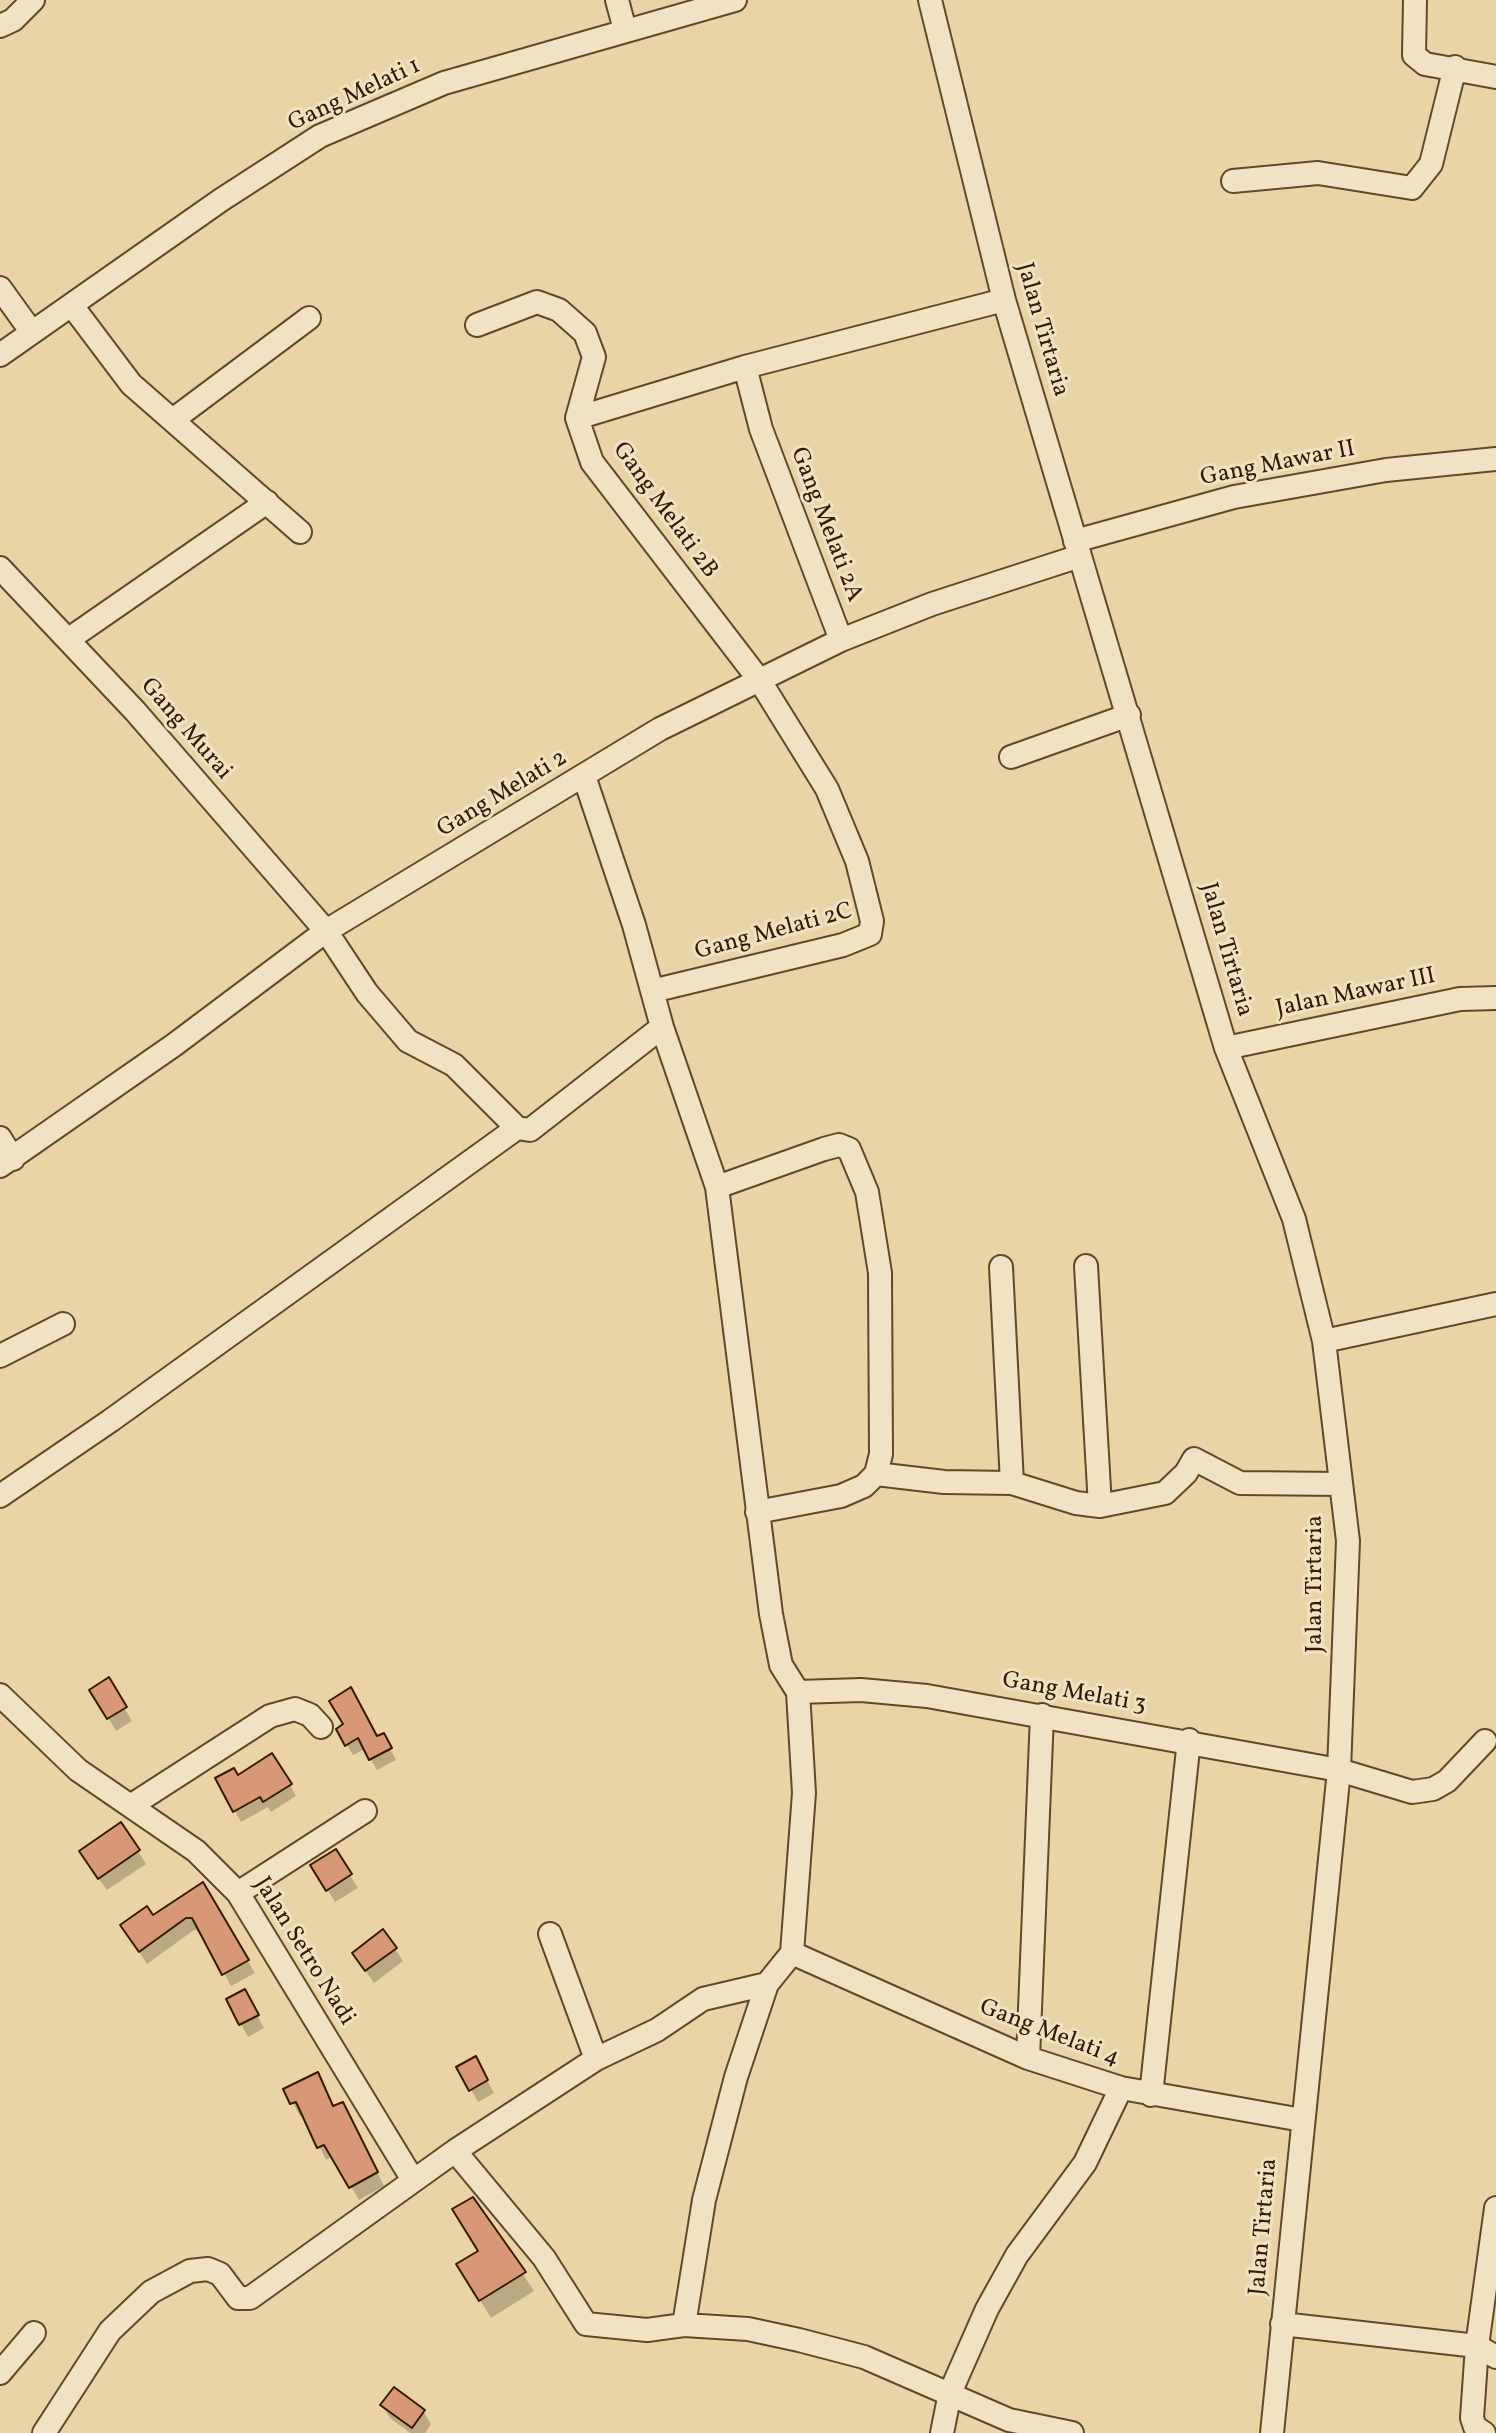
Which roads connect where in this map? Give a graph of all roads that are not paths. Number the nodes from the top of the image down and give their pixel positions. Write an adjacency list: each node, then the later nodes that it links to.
1 (33, 0): 6 (street)
2 (617, 0): 7 (street)
3 (735, 0): 7 (street, Gang Melati 1)
4 (930, 0): 12 (street, Jalan Tirtaria)
5 (1415, 0): 8 (street)
6 (0, 26)
7 (625, 30): 13 (street, Gang Melati 1)
8 (1455, 67): 9 (street); 10 (street)
9 (1496, 77)
10 (1233, 181)
11 (0, 288): 16 (street)
12 (1004, 300): 18 (street); 24 (street, Jalan Tirtaria)
13 (73, 307): 16 (street, Gang Melati 1); 20 (street)
14 (309, 318): 20 (street)
15 (477, 325): 19 (street)
16 (31, 331): 17 (street, Gang Melati 1)
17 (0, 355)
18 (745, 367): 19 (street); 27 (street, Gang Melati 2A)
19 (577, 418): 28 (street, Gang Melati 2B)
20 (174, 419): 22 (street)
21 (1496, 459): 24 (street, Gang Mawar II)
22 (267, 502): 23 (street); 26 (street)
23 (300, 532)
24 (1077, 548): 27 (street, Gang Melati 2); 29 (street, Jalan Tirtaria)
25 (0, 568): 26 (street, Gang Murai)
26 (69, 639): 32 (street, Gang Murai)
27 (841, 640): 28 (street, Gang Melati 2)
28 (760, 681): 31 (street, Gang Melati 2); 33 (street, Gang Melati 2C)
29 (1129, 715): 30 (street); 36 (street, Jalan Tirtaria)
30 (1011, 757)
31 (584, 776): 32 (street, Gang Melati 2); 33 (street)
32 (326, 931): 37 (street, Gang Murai); 39 (street, Gang Melati 2)
33 (652, 991): 35 (street)
34 (1496, 998): 36 (street, Jalan Mawar III)
35 (662, 1027): 37 (street); 40 (street)
36 (1226, 1048): 45 (street, Jalan Tirtaria)
37 (517, 1128): 50 (street)
38 (0, 1138): 39 (street)
39 (6, 1162)
40 (717, 1187): 47 (street); 52 (street)
41 (1086, 1266): 51 (street)
42 (1001, 1267): 48 (street)
43 (1496, 1304): 45 (street)
44 (63, 1324): 46 (street)
45 (1324, 1341): 49 (street, Jalan Tirtaria)
46 (0, 1356)
47 (876, 1474): 48 (street); 52 (street)
48 (1012, 1483): 51 (street)
49 (1341, 1484): 51 (street); 59 (street, Jalan Tirtaria)
50 (0, 1496)
51 (1100, 1506)
52 (757, 1512): 53 (street)
53 (798, 1692): 55 (street, Gang Melati 3); 64 (street)
54 (0, 1695): 60 (street, Jalan Setro Nadi)
55 (1042, 1715): 57 (street, Gang Melati 3); 66 (street)
56 (321, 1727): 60 (street)
57 (1189, 1740): 59 (street, Gang Melati 3); 69 (street)
58 (1485, 1741): 59 (street, Gang Melati 3)
59 (1339, 1770): 70 (street, Jalan Tirtaria)
60 (132, 1805): 62 (street, Jalan Setro Nadi)
61 (365, 1811): 62 (street)
62 (238, 1893): 72 (street, Jalan Setro Nadi)
63 (550, 1934): 67 (street)
64 (792, 1953): 65 (street); 66 (street, Gang Melati 4)
65 (767, 1984): 67 (street); 75 (street)
66 (1028, 2058): 68 (street, Gang Melati 4)
67 (596, 2059): 71 (street)
68 (1121, 2088): 69 (street, Gang Melati 4); 79 (street)
69 (1151, 2095): 70 (street, Gang Melati 4)
70 (1302, 2120): 74 (street, Jalan Tirtaria)
71 (455, 2151): 72 (street); 75 (street)
72 (413, 2180): 81 (street)
73 (1496, 2208): 77 (street)
74 (1282, 2324): 77 (street); 84 (street, Jalan Tirtaria)
75 (684, 2325): 79 (street)
76 (34, 2333): 78 (street)
77 (1487, 2352): 85 (street)
78 (0, 2373)
79 (950, 2393): 80 (street); 82 (street)
80 (1048, 2431): 83 (street)
81 (44, 2433)
82 (942, 2433)
83 (1072, 2433)
84 (1272, 2433)
85 (1484, 2433)

